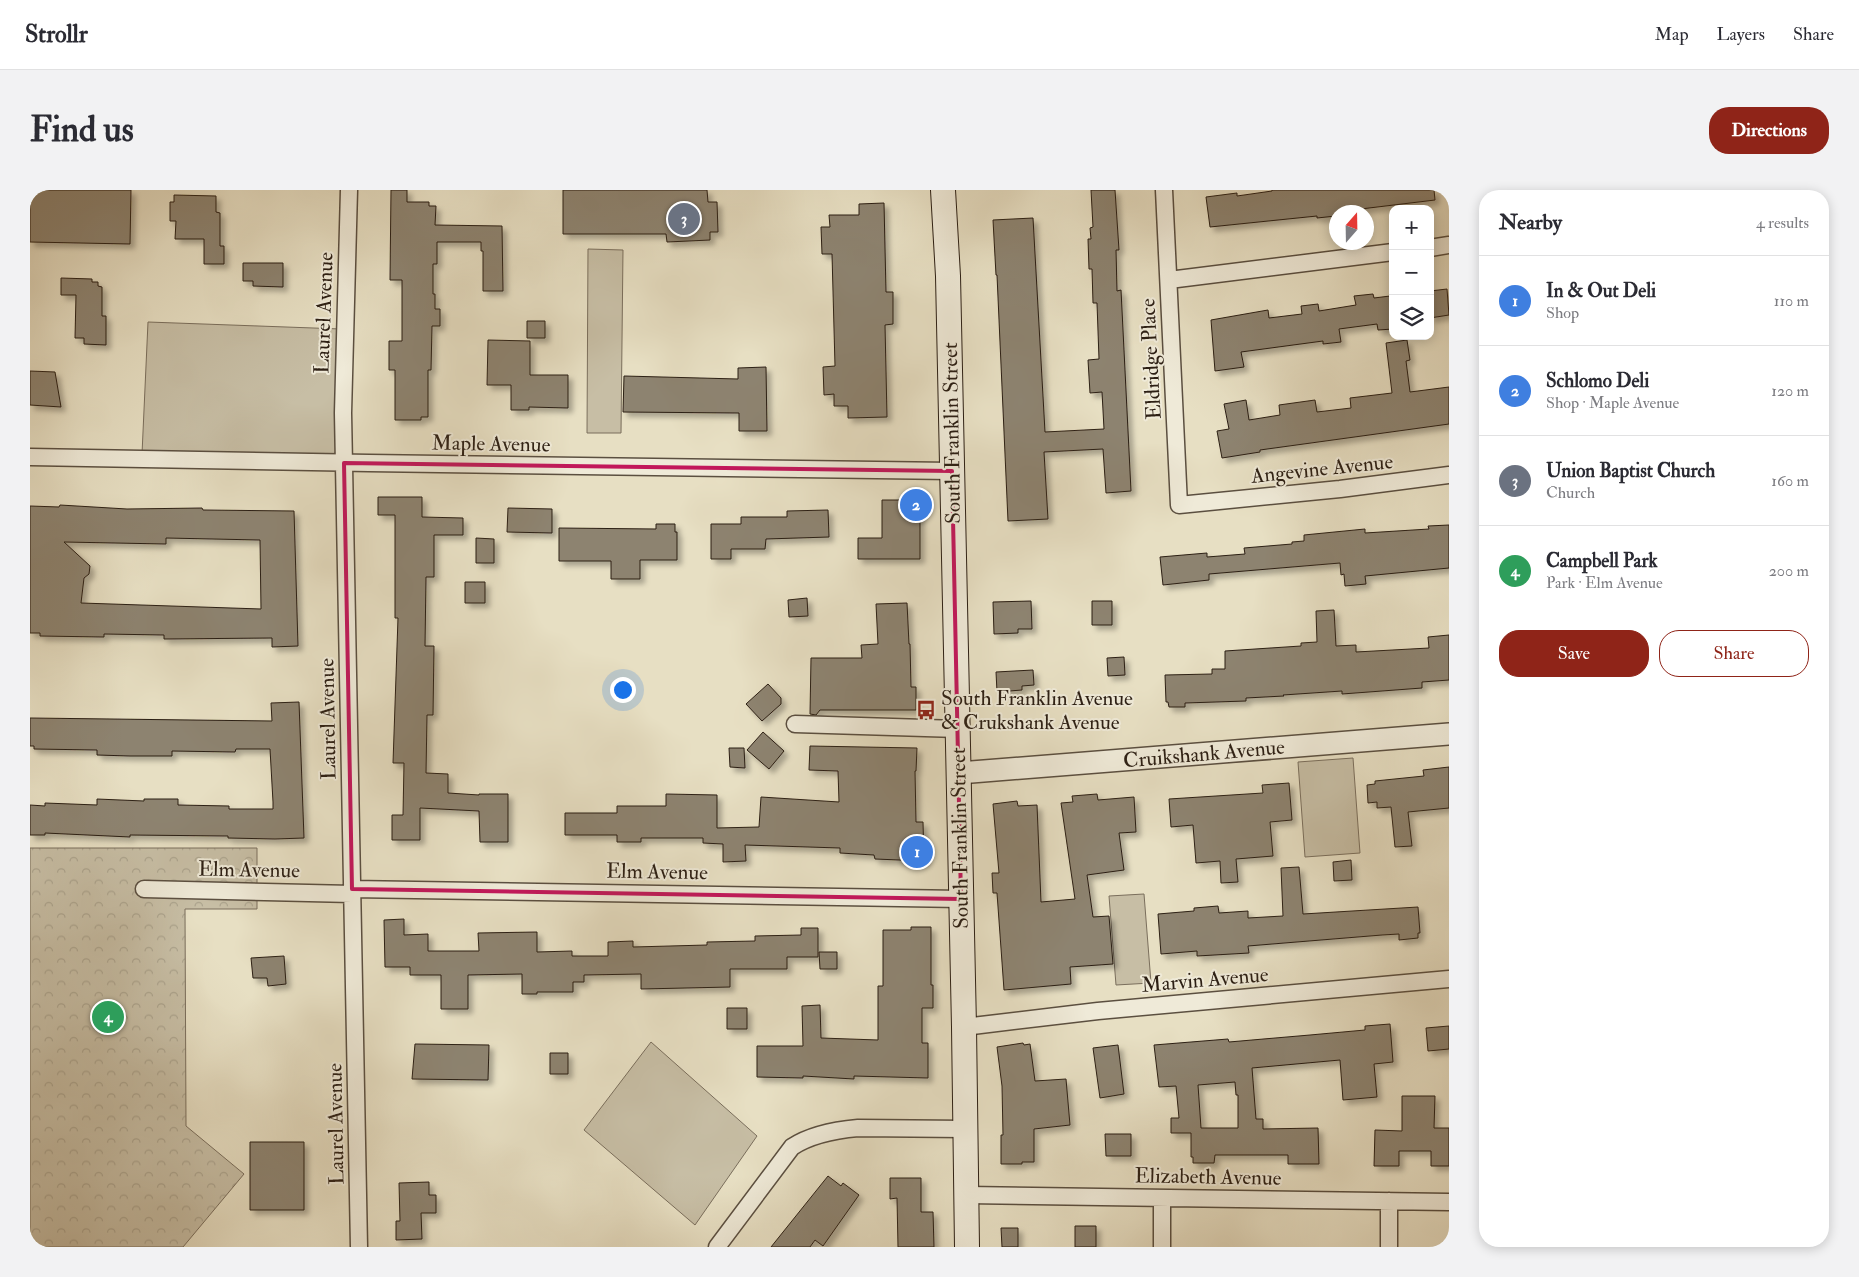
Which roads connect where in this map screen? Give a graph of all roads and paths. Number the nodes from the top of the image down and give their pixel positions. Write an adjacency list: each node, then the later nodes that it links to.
1 (349, 190): 9 (street, Laurel Avenue)
2 (943, 190): 10 (main road, South Franklin Street)
3 (1164, 190): 7 (street, Eldridge Place)
4 (1449, 245): 5 (street)
5 (1434, 247)
6 (1389, 252): 7 (street)
7 (1169, 280): 12 (street, Eldridge Place)
8 (30, 456): 9 (street, Maple Avenue)
9 (344, 463): 10 (street, Maple Avenue); 18 (street, Laurel Avenue)
10 (952, 471): 14 (main road, South Franklin Street)
11 (1449, 475): 12 (street, Angevine Avenue)
12 (1200, 503)
13 (795, 724): 14 (street)
14 (958, 729): 16 (main road, South Franklin Street)
15 (1449, 734): 16 (street, Cruikshank Avenue)
16 (959, 773): 19 (main road, South Franklin Street)
17 (144, 889): 18 (street, Elm Avenue)
18 (352, 891): 19 (street, Elm Avenue); 27 (street, Laurel Avenue)
19 (961, 899): 21 (main road, South Franklin Street)
20 (1449, 979): 21 (street, Marvin Avenue)
21 (964, 1027): 22 (main road, South Franklin Street)
22 (966, 1129): 23 (main road, South Franklin Street); 28 (street)
23 (967, 1195): 24 (street, Elizabeth Avenue); 29 (main road, South Franklin Street)
24 (1162, 1198): 25 (street, Elizabeth Avenue); 30 (street)
25 (1389, 1201): 26 (street, Elizabeth Avenue); 31 (street)
26 (1449, 1202)
27 (359, 1247)
28 (717, 1247)
29 (967, 1247)
30 (1162, 1247)
31 (1389, 1247)

